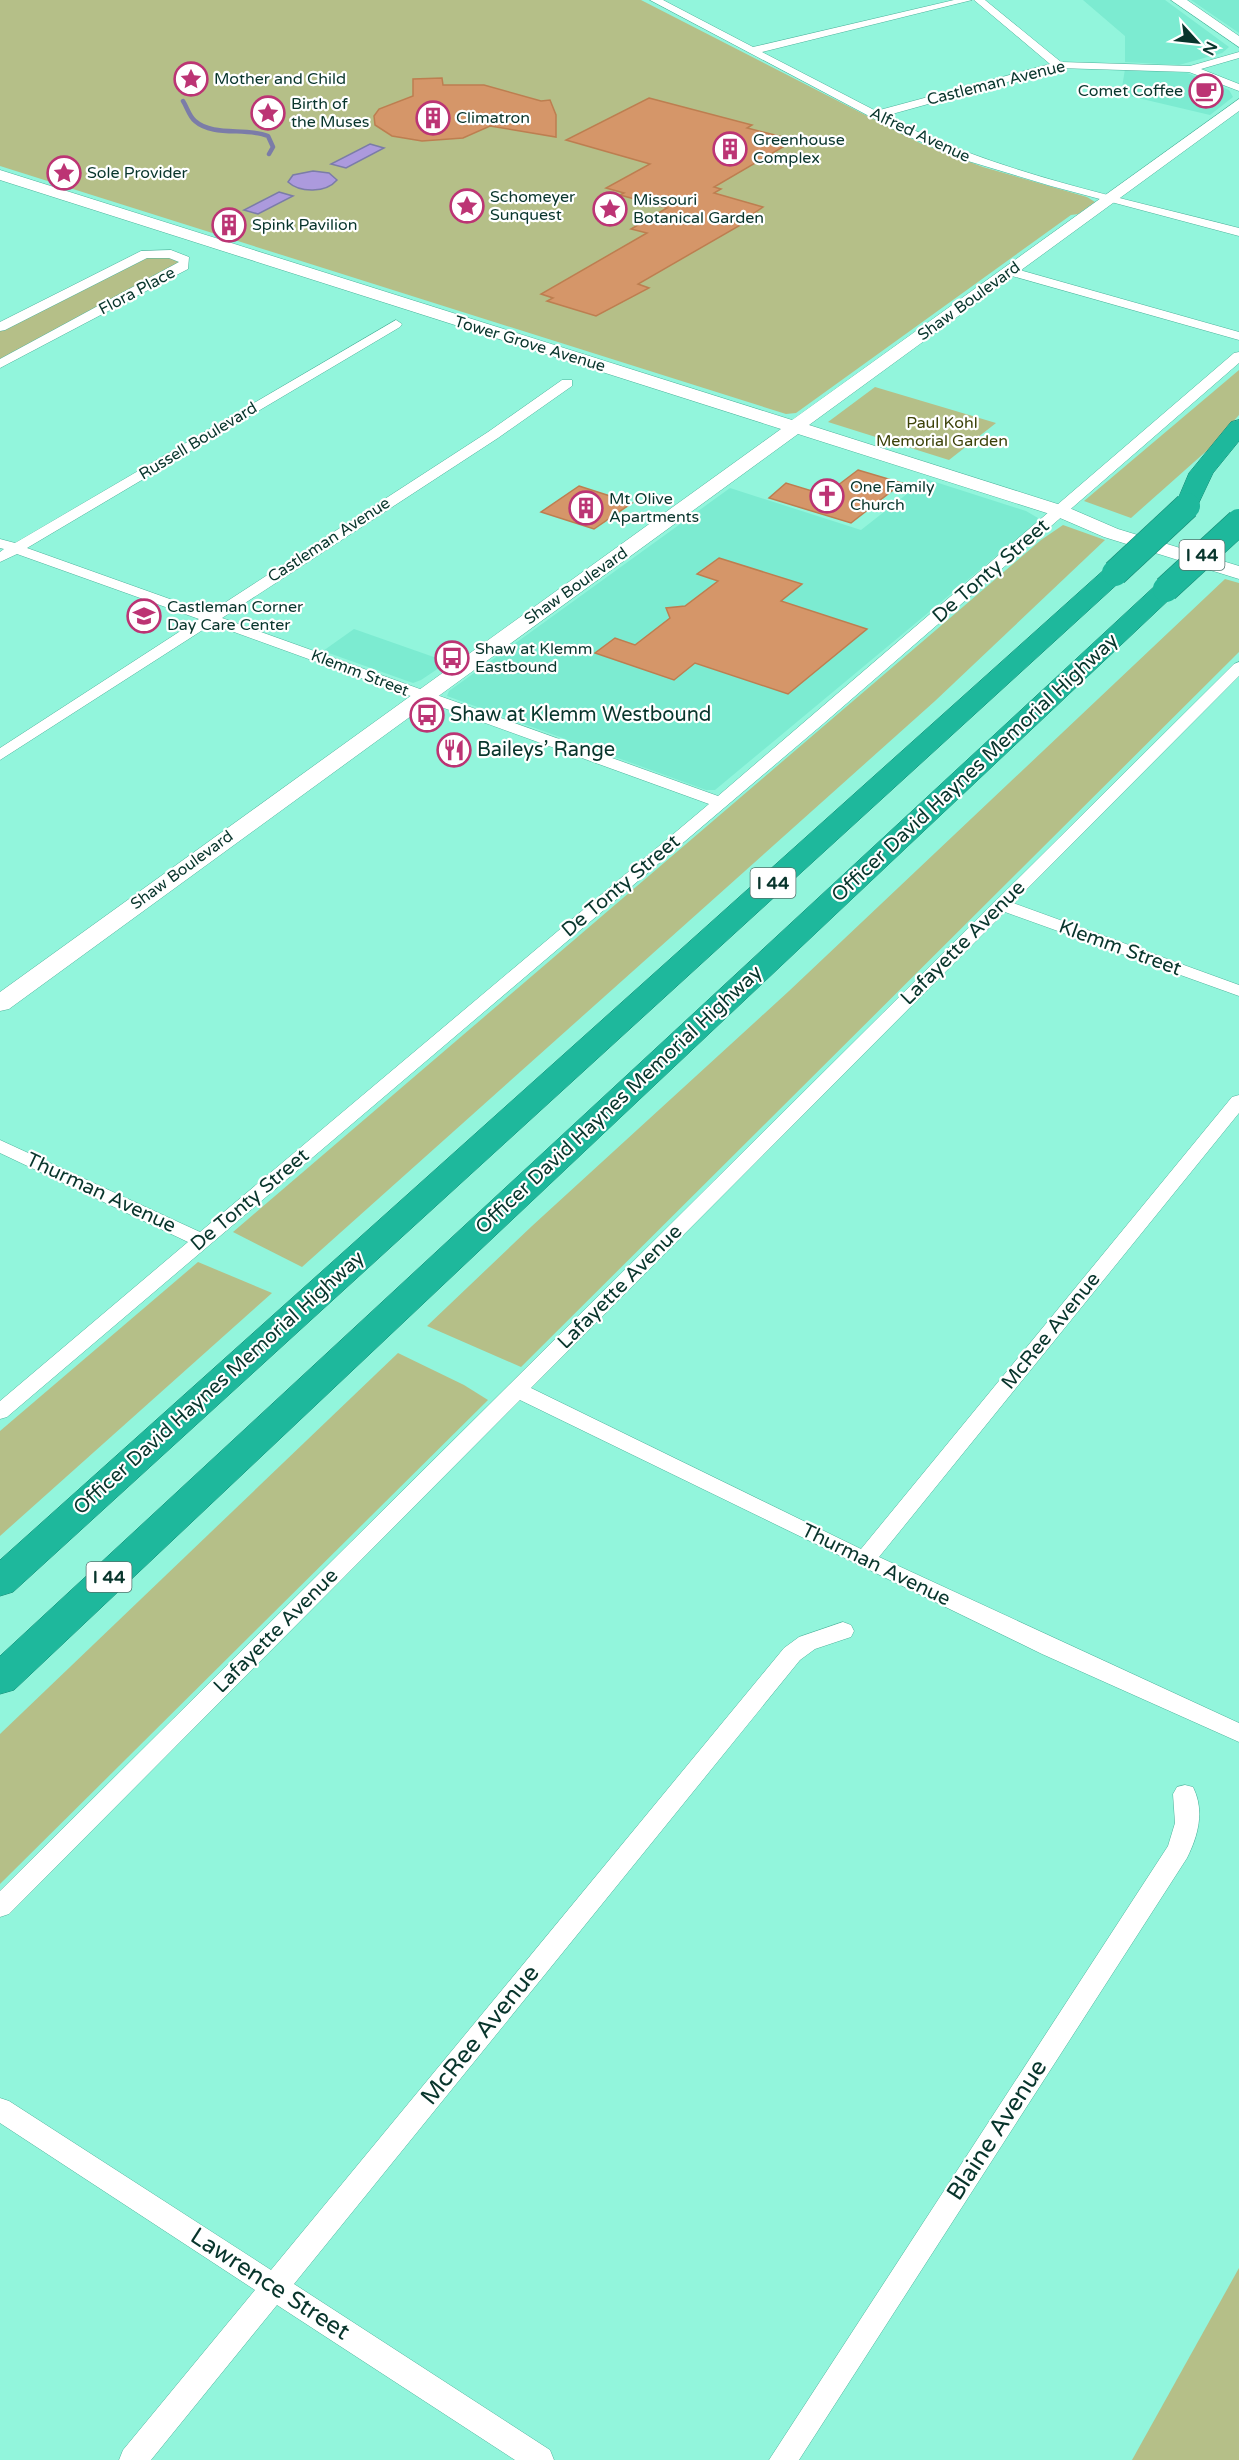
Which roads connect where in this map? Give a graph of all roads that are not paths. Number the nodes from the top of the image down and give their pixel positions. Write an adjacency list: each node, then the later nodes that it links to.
1 (655, 0): 6 (street, Alfred Avenue)
2 (967, 0): 6 (street)
3 (979, 0): 8 (street)
4 (1178, 0): 5 (street)
5 (1239, 43)
6 (751, 51): 12 (street, Alfred Avenue)
7 (1239, 55): 9 (street, Castleman Avenue)
8 (1058, 65): 9 (street, Castleman Avenue); 12 (street, Castleman Avenue)
9 (1190, 69): 10 (street, Castleman Avenue)
10 (1239, 88)
11 (1239, 104): 14 (street, Shaw Boulevard)
12 (876, 115): 14 (street, Alfred Avenue)
13 (0, 176): 24 (street, Tower Grove Avenue)
14 (1109, 199): 15 (street, Alfred Avenue); 16 (street, Shaw Boulevard)
15 (1239, 232)
16 (1009, 271): 19 (street); 24 (street, Shaw Boulevard)
17 (396, 324): 30 (street, Russell Boulevard)
18 (0, 327): 21 (street, Flora Place)
19 (1239, 336)
20 (1239, 356): 27 (street, De Tonty Street)
21 (0, 364)
22 (567, 383): 34 (street, Castleman Avenue)
23 (1239, 427): 26 (highway)
24 (795, 428): 27 (street, Tower Grove Avenue); 36 (street, Shaw Boulevard)
25 (1239, 460): 26 (highway, Officer David Haynes Memorial Highway / I 44)
26 (1187, 506): 48 (highway, Officer David Haynes Memorial Highway / I 44, bridge)
27 (1060, 511): 32 (street, Tower Grove Avenue); 33 (street, Tower Grove Avenue); 38 (street, De Tonty Street)
28 (1239, 522): 50 (highway, Officer David Haynes Memorial Highway / I 44, bridge)
29 (0, 543): 30 (street, Klemm Street)
30 (16, 549): 31 (street, Russell Boulevard); 34 (street, Klemm Street)
31 (0, 558)
32 (1239, 560)
33 (1239, 573)
34 (210, 618): 36 (street, Klemm Street); 37 (street, Castleman Avenue)
35 (1239, 667): 39 (street, Lafayette Avenue)
36 (420, 696): 38 (street, Klemm Street); 41 (street, Shaw Boulevard)
37 (0, 755)
38 (720, 801): 44 (street, De Tonty Street)
39 (1002, 904): 40 (street, Klemm Street); 45 (street, Lafayette Avenue)
40 (1239, 991)
41 (0, 1004)
42 (1239, 1101): 47 (street, McRee Avenue)
43 (0, 1146): 44 (street, Thurman Avenue)
44 (202, 1241): 46 (street, De Tonty Street)
45 (517, 1390): 47 (street, Thurman Avenue); 53 (street, Lafayette Avenue)
46 (0, 1412)
47 (864, 1560): 51 (street, Thurman Avenue)
48 (0, 1582)
49 (843, 1631): 55 (street, McRee Avenue)
50 (0, 1679)
51 (1239, 1733)
52 (1185, 1794): 58 (street, Blaine Avenue)
53 (0, 1907)
54 (0, 2109): 55 (street, Lawrence Street)
55 (273, 2286): 56 (street, McRee Avenue); 57 (street, Lawrence Street)
56 (133, 2460)
57 (540, 2460)
58 (783, 2460)

